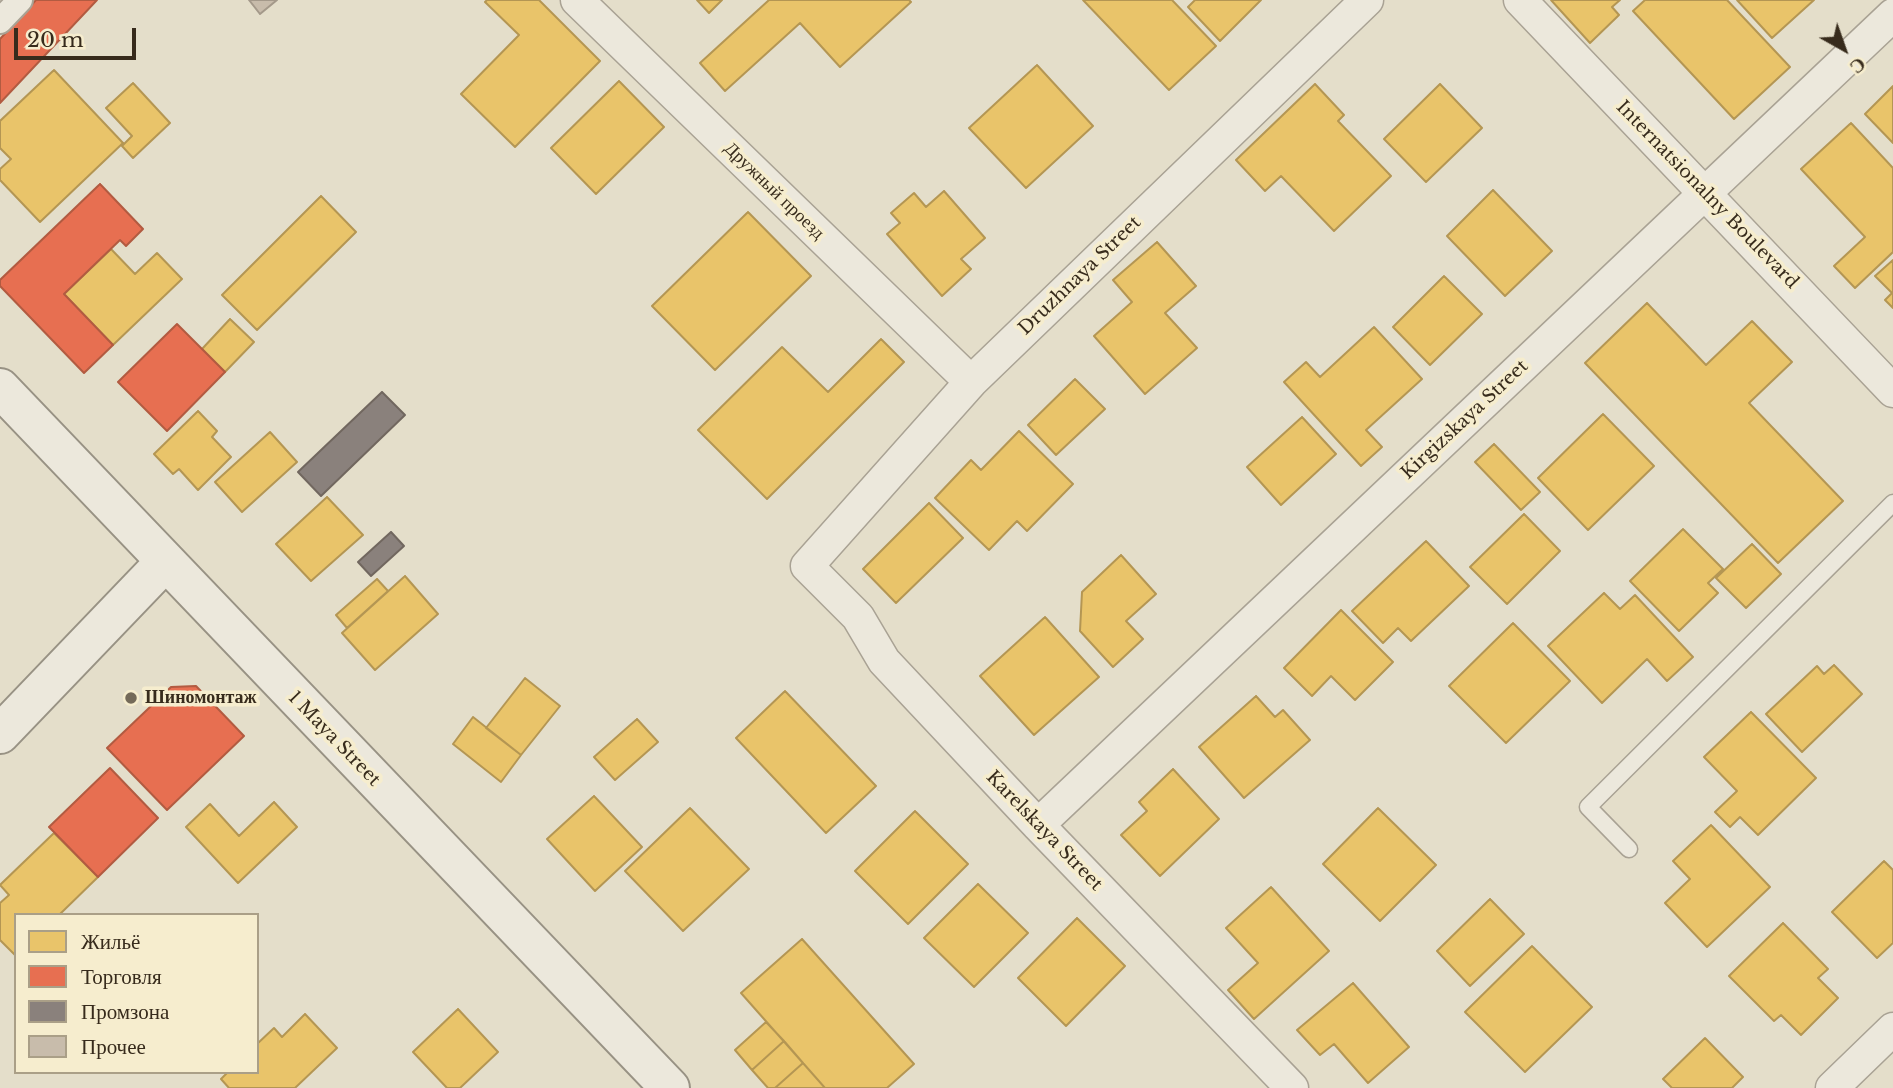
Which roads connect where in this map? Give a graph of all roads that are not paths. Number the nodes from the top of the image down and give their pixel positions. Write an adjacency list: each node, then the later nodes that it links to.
1 (20, 0): 6 (street)
2 (577, 0): 8 (street, Дружный проезд)
3 (1367, 0): 8 (street, Druzhnaya Street)
4 (1520, 0): 7 (street, Internatsionalny Boulevard)
5 (1893, 15): 7 (street, Kirgizskaya Street)
6 (0, 21)
7 (1705, 193): 10 (street, Internatsionalny Boulevard); 15 (street, Kirgizskaya Street)
8 (971, 382): 13 (street, Druzhnaya Street)
9 (0, 388): 12 (main road, 1 Maya Street)
10 (1893, 391)
11 (1893, 503): 16 (lane)
12 (165, 562): 14 (main road); 18 (main road, 1 Maya Street)
13 (807, 566): 15 (street, Karelskaya Street)
14 (0, 734)
15 (1038, 825): 19 (street, Karelskaya Street)
16 (1629, 849)
17 (1893, 1029): 20 (street)
18 (670, 1088)
19 (1292, 1088)
20 (1832, 1088)

